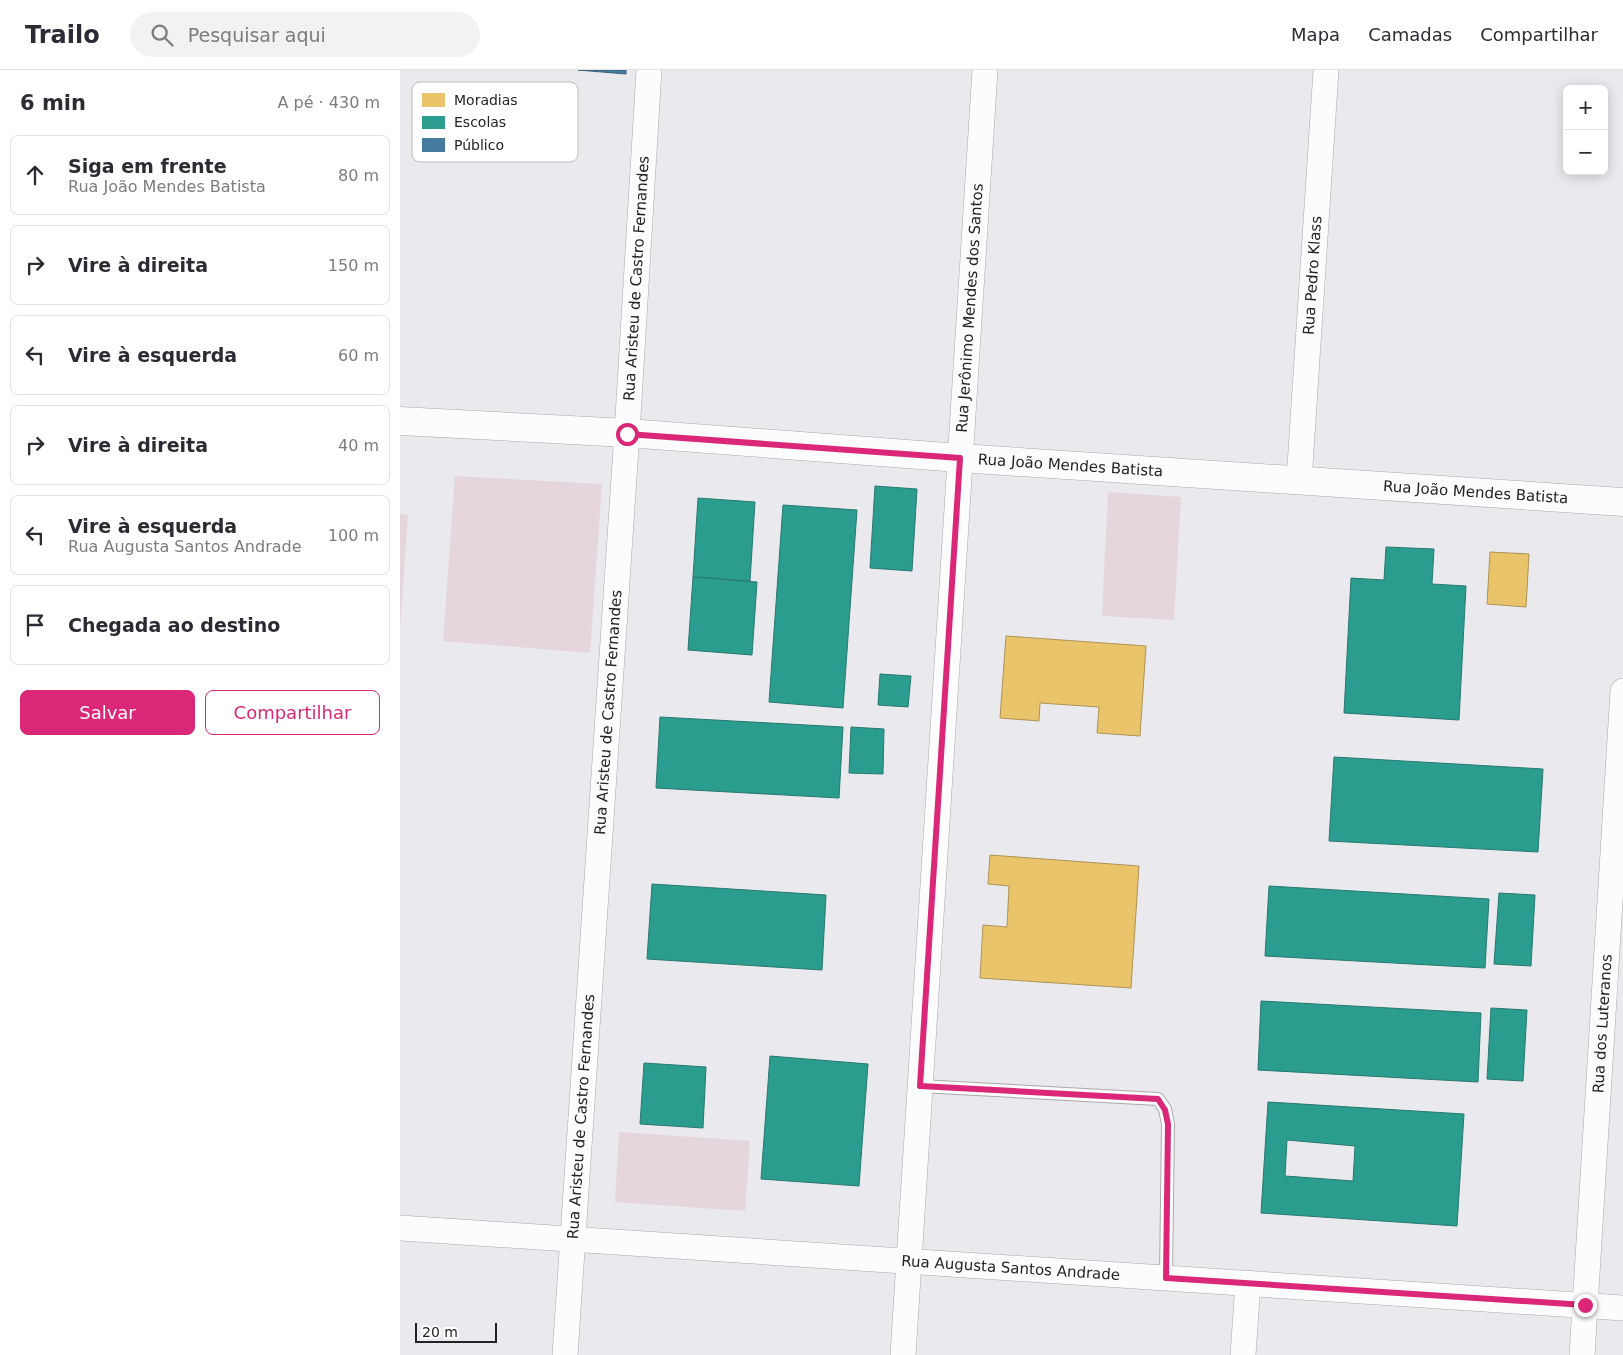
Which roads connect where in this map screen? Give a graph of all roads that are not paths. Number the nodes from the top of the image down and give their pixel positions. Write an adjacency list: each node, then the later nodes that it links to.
1 (649, 70): 5 (street, Rua Aristeu de Castro Fernandes)
2 (985, 70): 6 (street, Rua Jerônimo Mendes dos Santos)
3 (1326, 70): 7 (street, Rua Pedro Klass)
4 (400, 420): 5 (street, Rua João Mendes Batista)
5 (627, 434): 6 (street, Rua João Mendes Batista); 12 (street, Rua Aristeu de Castro Fernandes)
6 (960, 458): 7 (street, Rua João Mendes Batista); 10 (street, Rua Jerônimo Mendes dos Santos)
7 (1299, 481): 8 (street, Rua João Mendes Batista)
8 (1623, 502)
9 (1623, 691): 16 (street, Rua dos Luteranos)
10 (920, 1086): 13 (street, Rua Jerônimo Mendes dos Santos); 14 (lane)
11 (400, 1228): 12 (street, Rua Augusta Santos Andrade)
12 (573, 1239): 13 (street, Rua Augusta Santos Andrade); 18 (street, Rua Aristeu de Castro Fernandes)
13 (909, 1261): 14 (street, Rua Augusta Santos Andrade); 19 (street, Rua Jerônimo Mendes dos Santos)
14 (1166, 1278): 15 (street, Rua Augusta Santos Andrade)
15 (1248, 1283): 16 (street, Rua Augusta Santos Andrade); 20 (street)
16 (1585, 1305): 17 (street, Rua Augusta Santos Andrade); 21 (street, Rua dos Luteranos)
17 (1623, 1308)
18 (565, 1355)
19 (904, 1355)
20 (1243, 1355)
21 (1582, 1355)

